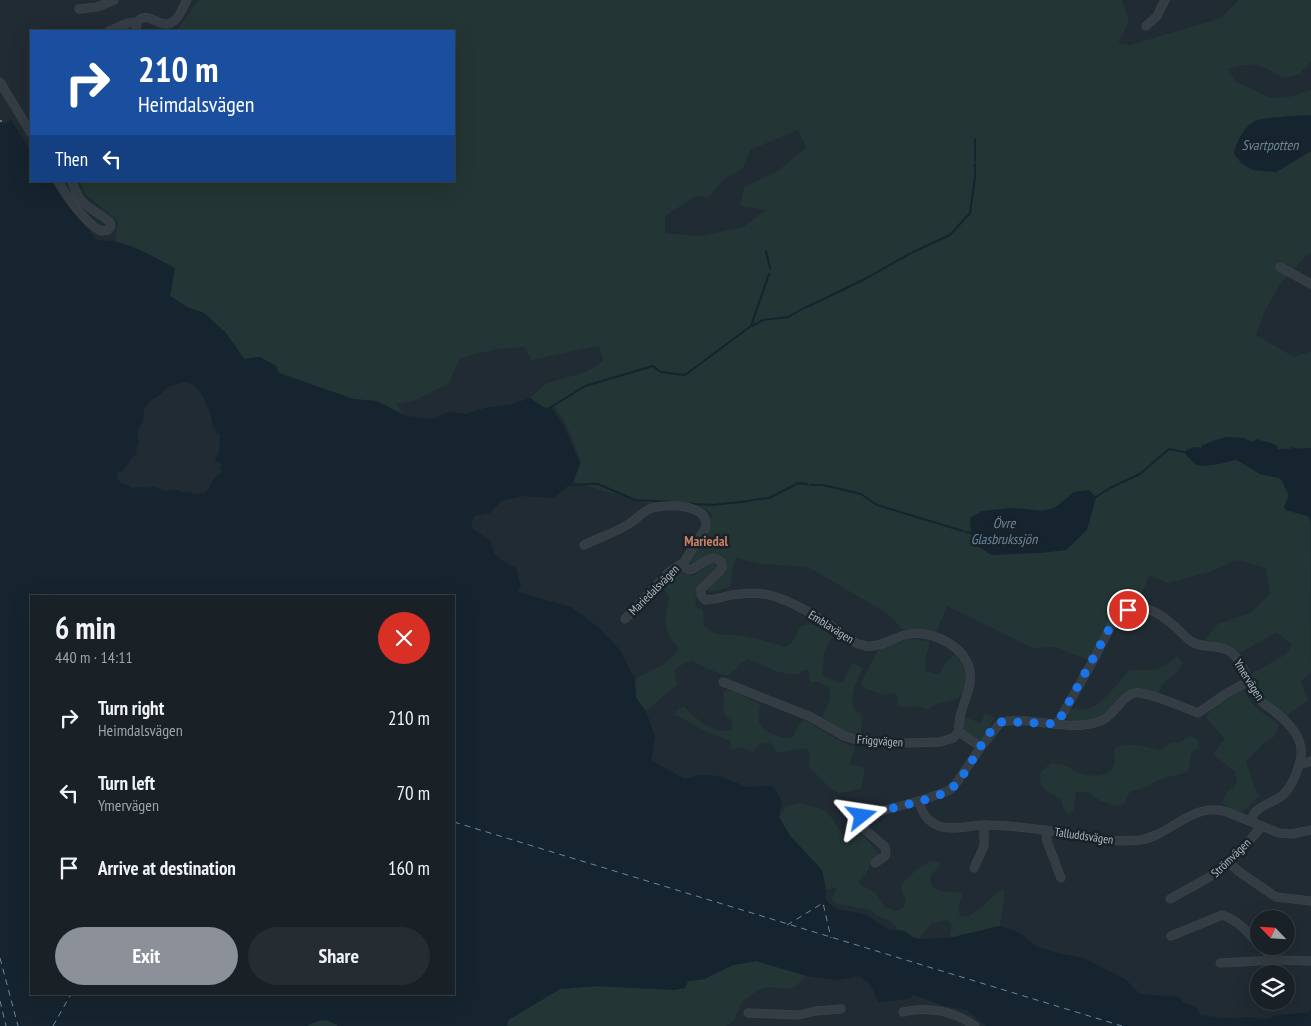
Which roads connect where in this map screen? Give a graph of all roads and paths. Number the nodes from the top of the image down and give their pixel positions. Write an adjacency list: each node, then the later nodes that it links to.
1 (114, 0): 4 (street)
2 (187, 0): 5 (street)
3 (1165, 0): 6 (street)
4 (79, 9)
5 (137, 22): 7 (street); 8 (street)
6 (1146, 26)
7 (111, 30)
8 (136, 30)
9 (0, 82): 10 (street)
10 (30, 131)
11 (59, 182): 12 (street)
12 (72, 182)
13 (1280, 267): 14 (street)
14 (1311, 284)
15 (584, 545): 16 (street, Mariedalsvägen)
16 (684, 562): 17 (street, Mariedalsvägen); 18 (street, Mariedalsvägen)
17 (703, 599): 22 (street, Emblavägen)
18 (625, 619)
19 (1249, 681): 21 (street); 21 (street, Ymervägen); 25 (street, Ymervägen)
20 (723, 682): 22 (street, Friggvägen)
21 (1057, 724): 23 (street)
22 (959, 732): 23 (street)
23 (981, 747): 26 (street)
24 (1311, 761): 25 (street)
25 (1299, 765): 28 (street)
26 (920, 801): 27 (street); 29 (street, Talluddsvägen)
27 (855, 821): 31 (street); 35 (street)
28 (1253, 822): 30 (street, Talluddsvägen); 32 (street, Talluddsvägen)
29 (984, 825): 32 (street, Talluddsvägen); 36 (street)
30 (1262, 826): 33 (street, Talluddsvägen); 34 (street, Strömvägen)
31 (848, 828)
32 (1046, 830): 37 (street)
33 (1311, 830)
34 (1229, 862): 38 (street, Strömvägen); 39 (street)
35 (875, 863)
36 (974, 868)
37 (1061, 878)
38 (1170, 899)
39 (1311, 901)
40 (1250, 934): 41 (street)
41 (1171, 936)
42 (1271, 955): 43 (street)
43 (1276, 960): 44 (street); 45 (street)
44 (1311, 961)
45 (1220, 963)
46 (841, 1010): 48 (street)
47 (903, 1012): 49 (street)
48 (748, 1013)
49 (975, 1026)

